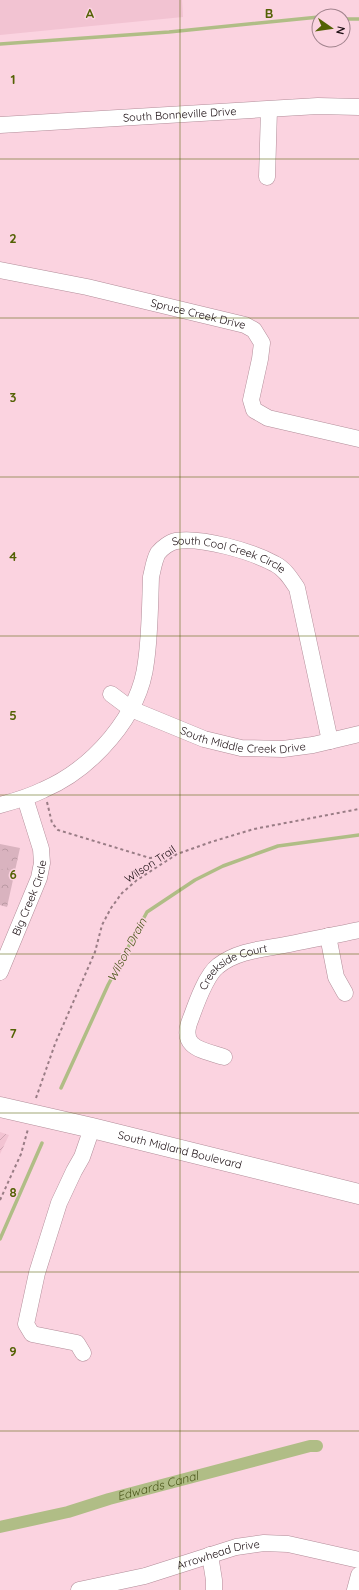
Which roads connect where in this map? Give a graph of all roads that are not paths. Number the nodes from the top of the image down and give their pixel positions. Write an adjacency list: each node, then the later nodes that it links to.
1 (359, 107): 2 (street, South Bonneville Drive)
2 (269, 110): 3 (street, South Bonneville Drive); 4 (street)
3 (0, 125)
4 (267, 177)
5 (0, 270): 6 (street, Spruce Creek Drive)
6 (359, 439)
7 (111, 694): 8 (street, South Middle Creek Drive)
8 (131, 709): 10 (street, South Middle Creek Drive); 10 (street, South Cool Creek Circle); 11 (street)
9 (359, 734): 10 (street, South Middle Creek Drive)
10 (330, 741)
11 (25, 798): 12 (street); 15 (street, Big Creek Circle)
12 (0, 805)
13 (359, 930): 14 (street, Creekside Court)
14 (328, 936): 16 (street); 17 (street, Creekside Court)
15 (0, 972)
16 (345, 993)
17 (224, 1057)
18 (0, 1107): 19 (main road, South Midland Boulevard)
19 (92, 1128): 20 (main road, South Midland Boulevard); 21 (street)
20 (359, 1194)
21 (83, 1352)
22 (210, 1555): 23 (street, Arrowhead Drive); 25 (street, Arrowhead Drive); 26 (street)
23 (359, 1560)
24 (359, 1574): 27 (street)
25 (78, 1590)
26 (214, 1590)
27 (355, 1590)

